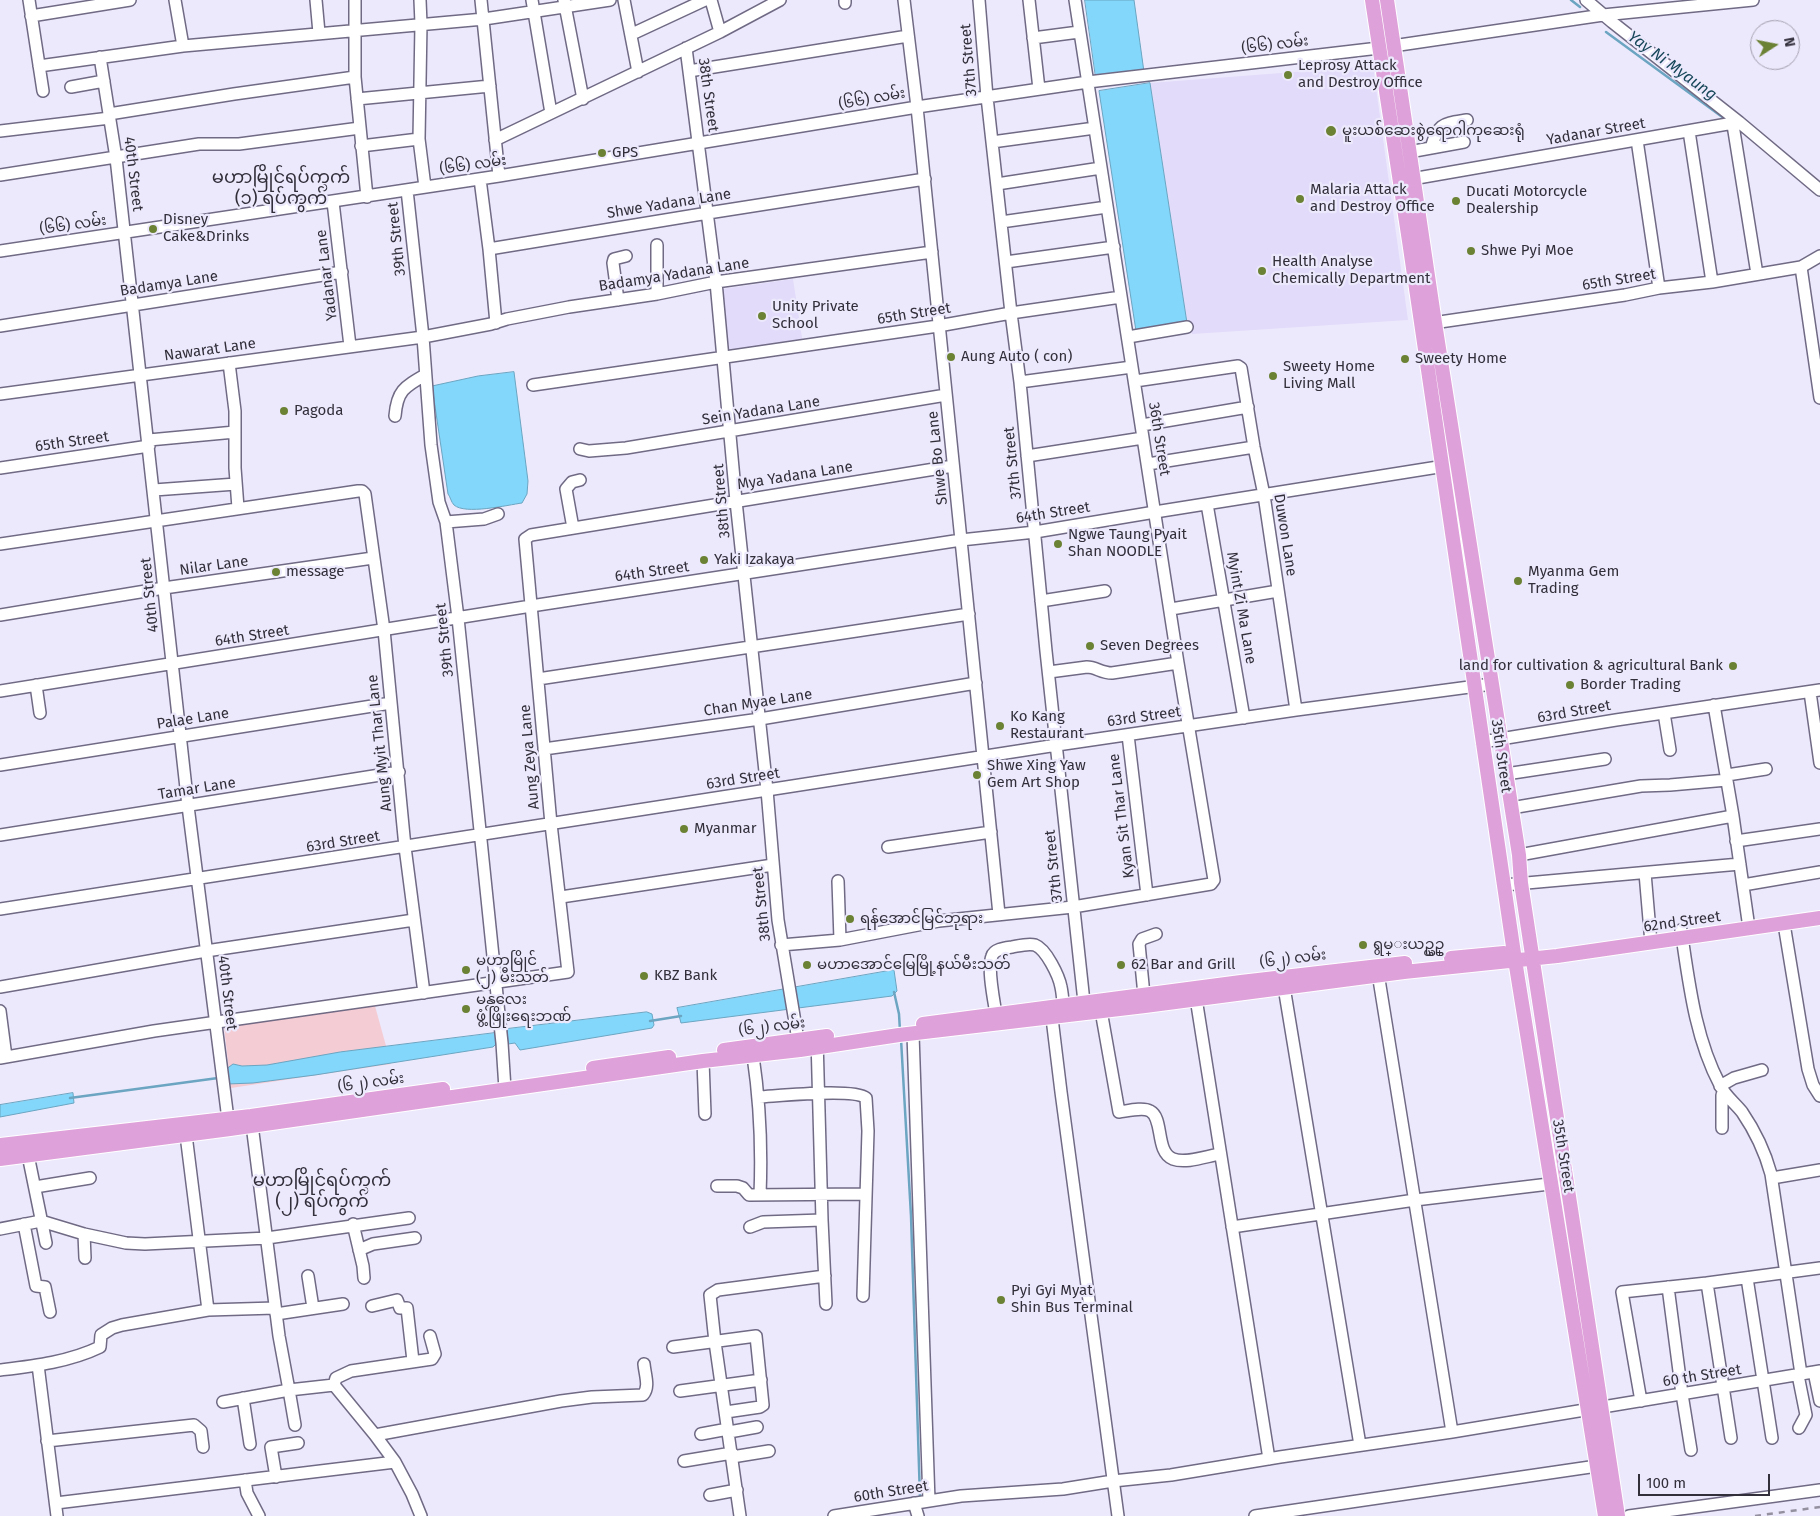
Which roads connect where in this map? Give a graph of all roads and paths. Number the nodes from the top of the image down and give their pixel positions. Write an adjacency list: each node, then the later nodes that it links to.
1 (29, 0): 24 (street)
2 (130, 0): 24 (street)
3 (174, 0): 34 (street)
4 (316, 0): 30 (street)
5 (355, 0): 27 (street, 39th Street)
6 (420, 0): 26 (street)
7 (481, 0): 25 (street)
8 (610, 0): 21 (street)
9 (624, 0): 31 (street)
10 (705, 0): 31 (street)
11 (711, 0): 28 (street)
12 (780, 0): 28 (street)
13 (904, 0): 32 (street, Shwe Bo Lane)
14 (979, 0): 50 (street, 37th Street)
15 (1029, 0): 33 (street)
16 (1075, 0): 29 (street, 36th Street)
17 (1372, 0): 37 (main road, 35th Street)
18 (1387, 0): 35 (main road, 35th Street)
19 (1586, 0): 23 (street)
20 (1753, 0): 23 (street, (၆၆) လမ်း)
21 (564, 4): 22 (street); 52 (street)
22 (533, 6): 25 (street); 54 (street)
23 (1603, 15): 35 (street, (၆၆) လမ်း); 57 (street)
24 (31, 16): 39 (street)
25 (484, 19): 26 (street); 45 (street)
26 (421, 24): 27 (street); 49 (street)
27 (356, 30): 30 (street); 42 (street, 39th Street)
28 (720, 32): 36 (street)
29 (1079, 32): 33 (street); 44 (street, 36th Street)
30 (319, 33): 34 (street)
31 (632, 34): 40 (street)
32 (908, 36): 41 (street); 53 (street, Shwe Bo Lane)
33 (1033, 38): 47 (street)
34 (183, 46): 38 (street)
35 (1394, 46): 37 (street, (၆၆) လမ်း); 70 (main road, 35th Street)
36 (686, 48): 40 (street); 41 (street, 38th Street)
37 (1379, 48): 44 (street, (၆၆) လမ်း); 77 (main road, 35th Street)
38 (100, 57): 39 (street); 43 (street, 40th Street)
39 (39, 66): 48 (street)
40 (638, 72): 52 (street)
41 (689, 72): 67 (street, 38th Street)
42 (355, 77): 51 (street, 39th Street); 55 (street)
43 (104, 81): 46 (street); 55 (street, 40th Street)
44 (1088, 82): 47 (street, (၆၆) လမ်း); 59 (street, 36th Street)
45 (490, 86): 49 (street); 63 (street)
46 (71, 87)
47 (1039, 89): 50 (street, (၆၆) လမ်း)
48 (43, 90)
49 (420, 92): 51 (street); 62 (street)
50 (987, 97): 53 (street, (၆၆) လမ်း); 65 (street, 37th Street)
51 (357, 99): 58 (street, 39th Street)
52 (583, 99): 54 (street)
53 (917, 107): 67 (street, (၆၆) လမ်း); 76 (street, Shwe Bo Lane)
54 (551, 113): 63 (street)
55 (110, 116): 60 (street); 71 (street, 40th Street)
56 (1467, 120): 69 (street)
57 (1736, 123): 61 (street, Yadanar Street); 81 (street); 98 (street)
58 (360, 128): 68 (street, 39th Street); 71 (street)
59 (1095, 128): 65 (street); 72 (street, 36th Street)
60 (0, 131)
61 (1689, 132): 64 (street, Yadanar Street); 100 (street)
62 (419, 139): 68 (street); 79 (street)
63 (495, 140): 74 (street)
64 (1637, 140): 77 (street, Yadanar Street); 101 (street)
65 (992, 142): 78 (street, 37th Street)
66 (1464, 142): 69 (street)
67 (699, 144): 74 (street, (၆၆) လမ်း); 85 (street, 38th Street)
68 (361, 146): 82 (street, 39th Street)
69 (1431, 148): 70 (street)
70 (1410, 152): 77 (main road, 35th Street)
71 (116, 158): 73 (street); 87 (street, 40th Street)
72 (1101, 168): 78 (street); 84 (street, 36th Street)
73 (0, 175)
74 (499, 176): 75 (street, (၆၆) လမ်း)
75 (480, 179): 79 (street, (၆၆) လမ်း); 90 (street)
76 (925, 179): 85 (street, Shwe Yadana Lane); 92 (street, Shwe Bo Lane)
77 (1406, 180): 108 (main road, 35th Street)
78 (997, 184): 86 (street, 37th Street)
79 (425, 187): 80 (street, (၆၆) လမ်း)
80 (407, 190): 82 (street, (၆၆) လမ်း); 112 (street, 39th Street)
81 (1820, 190)
82 (367, 197): 83 (street, (၆၆) လမ်း)
83 (333, 202): 87 (street, (၆၆) လမ်း); 97 (street, Yadanar Lane)
84 (1107, 207): 86 (street); 89 (street, 36th Street)
85 (708, 213): 90 (street, Shwe Yadana Lane); 99 (street, 38th Street)
86 (1001, 222): 95 (street, 37th Street)
87 (125, 233): 91 (street, (၆၆) လမ်း); 105 (street, 40th Street)
88 (657, 245): 102 (street)
89 (1114, 247): 95 (street); 103 (street, 36th Street)
90 (489, 250): 107 (street)
91 (0, 251)
92 (932, 252): 99 (street, Badamya Yadana Lane); 110 (street, Shwe Bo Lane)
93 (626, 256): 104 (street)
94 (1820, 256): 96 (street, 65th Street)
95 (1006, 262): 106 (street, 37th Street)
96 (1801, 267): 98 (street, 65th Street); 125 (street)
97 (342, 272): 105 (street, Badamya Lane); 114 (street, Yadanar Lane)
98 (1757, 274): 100 (street, 65th Street)
99 (716, 282): 102 (street, Badamya Yadana Lane); 115 (street, 38th Street)
100 (1712, 282): 101 (street, 65th Street)
101 (1659, 288): 108 (street, 65th Street)
102 (657, 294): 104 (street, Badamya Yadana Lane)
103 (1122, 297): 106 (street, 65th Street); 113 (street, 36th Street)
104 (618, 300): 107 (street, Badamya Yadana Lane)
105 (134, 305): 109 (street, Badamya Lane); 118 (street, 40th Street)
106 (1011, 313): 110 (street, 65th Street); 121 (street, 37th Street)
107 (496, 323): 112 (street, Badamya Yadana Lane)
108 (1428, 324): 137 (main road, 35th Street); 139 (main road, 35th Street)
109 (0, 326)
110 (940, 326): 115 (street, 65th Street); 124 (street, Shwe Bo Lane)
111 (1187, 326): 113 (street)
112 (423, 337): 114 (street, Nawarat Lane); 119 (street, 39th Street)
113 (1128, 337): 117 (street, 36th Street)
114 (350, 346): 116 (street, Nawarat Lane)
115 (723, 357): 122 (street, 65th Street); 130 (street, 38th Street)
116 (229, 362): 118 (street, Nawarat Lane); 129 (street)
117 (1132, 367): 120 (street, 36th Street); 121 (street)
118 (141, 375): 123 (street, Nawarat Lane); 132 (street, 40th Street)
119 (425, 375): 127 (street); 151 (street, 39th Street)
120 (1135, 381): 126 (street, Duwon Lane); 128 (street, 36th Street)
121 (1020, 382): 135 (street, 37th Street)
122 (533, 385)
123 (0, 394)
124 (946, 396): 130 (street, Sein Yadana Lane); 138 (street, Shwe Bo Lane)
125 (1820, 398)
126 (1248, 407): 128 (street); 133 (street, Duwon Lane)
127 (395, 416)
128 (1142, 425): 131 (street, 36th Street)
129 (235, 432): 132 (street, 65th Street); 142 (street)
130 (731, 432): 134 (street, Sein Yadana Lane); 145 (street, 38th Street)
131 (1143, 438): 135 (street); 136 (street, 36th Street)
132 (149, 443): 140 (street, 65th Street); 143 (street, 40th Street)
133 (1254, 447): 136 (street); 144 (street, Duwon Lane)
134 (580, 449)
135 (1027, 456): 153 (street, 37th Street)
136 (1148, 464): 148 (street, 36th Street)
137 (1457, 464): 139 (street, 64th Street); 176 (main road, 35th Street)
138 (953, 466): 145 (street, Mya Yadana Lane); 155 (street, Shwe Bo Lane)
139 (1442, 466): 144 (street, 64th Street); 178 (main road, 35th Street)
140 (0, 468)
141 (580, 480): 152 (street)
142 (236, 484): 143 (street); 147 (street)
143 (154, 490): 150 (street, 40th Street)
144 (1264, 495): 146 (street, 64th Street); 161 (street, Duwon Lane)
145 (736, 501): 152 (street, Mya Yadana Lane); 158 (street, 38th Street)
146 (1207, 504): 148 (street, 64th Street); 162 (street, Myint Zi Ma Lane)
147 (238, 508): 150 (street); 157 (street, Aung Myit Thar Lane)
148 (1155, 512): 153 (street, 64th Street); 165 (street, 36th Street)
149 (498, 514): 151 (street)
150 (157, 520): 156 (street); 159 (street, 40th Street)
151 (446, 522): 168 (street, 39th Street)
152 (573, 528): 154 (street, Mya Yadana Lane)
153 (1035, 532): 155 (street, 64th Street); 163 (street, 37th Street)
154 (525, 539): 164 (street, Aung Zeya Lane)
155 (961, 540): 158 (street, 64th Street); 166 (street, Shwe Bo Lane)
156 (0, 544)
157 (373, 558): 159 (street, Nilar Lane); 169 (street, Aung Myit Thar Lane)
158 (744, 574): 164 (street, 64th Street); 170 (street, 38th Street)
159 (164, 588): 167 (street, Nilar Lane); 172 (street, 40th Street)
160 (1104, 591): 163 (street)
161 (1278, 591): 162 (street); 183 (street, Duwon Lane)
162 (1225, 600): 165 (street); 186 (street, Myint Zi Ma Lane)
163 (1041, 601): 173 (street, 37th Street)
164 (531, 606): 168 (street, 64th Street); 174 (street, Aung Zeya Lane)
165 (1170, 609): 171 (street, 36th Street)
166 (968, 614): 170 (street); 175 (street, Shwe Bo Lane)
167 (0, 615)
168 (458, 618): 169 (street, 64th Street); 212 (street, 39th Street)
169 (384, 630): 172 (street, 64th Street); 181 (street, Aung Myit Thar Lane)
170 (751, 647): 174 (street); 187 (street, 38th Street)
171 (1178, 663): 173 (street); 188 (street, 36th Street)
172 (173, 664): 177 (street, 64th Street); 190 (street, 40th Street)
173 (1049, 672): 193 (street, 37th Street)
174 (538, 679): 194 (street, Aung Zeya Lane)
175 (976, 683): 187 (street, Chan Myae Lane); 196 (street, Shwe Bo Lane)
176 (1492, 684): 178 (street, 63rd Street); 191 (main road, 35th Street)
177 (36, 685): 179 (street, 64th Street); 184 (street)
178 (1475, 686): 183 (street, 63rd Street); 192 (main road, 35th Street)
179 (0, 691)
180 (1815, 691): 182 (street, 63rd Street); 198 (street)
181 (391, 703): 190 (street, Palae Lane); 201 (street, Aung Myit Thar Lane)
182 (1714, 705): 185 (street, 63rd Street); 203 (street)
183 (1296, 710): 186 (street, 63rd Street)
184 (40, 713)
185 (1664, 713): 191 (street, 63rd Street); 195 (street)
186 (1244, 718): 188 (street, 63rd Street)
187 (760, 719): 194 (street, Chan Myae Lane); 204 (street, 38th Street)
188 (1188, 726): 189 (street, 63rd Street); 226 (street, 36th Street)
189 (1128, 735): 193 (street, 63rd Street); 226 (street, Kyan Sit Thar Lane)
190 (180, 736): 199 (street, Palae Lane); 205 (street, 40th Street)
191 (1500, 739): 192 (street, 63rd Street); 202 (main road, 35th Street)
192 (1482, 742): 224 (main road, 35th Street)
193 (1058, 745): 196 (street, 63rd Street); 228 (street, 37th Street)
194 (544, 749): 208 (street, Aung Zeya Lane)
195 (1670, 750)
196 (983, 757): 204 (street, 63rd Street); 210 (street, Shwe Bo Lane)
197 (1605, 759): 202 (street)
198 (1820, 762)
199 (0, 765)
200 (1766, 769): 203 (street)
201 (399, 772): 205 (street, Tamar Lane); 214 (street, Aung Myit Thar Lane)
202 (1506, 774): 206 (main road, 35th Street)
203 (1727, 777): 206 (street); 207 (street)
204 (767, 790): 208 (street, 63rd Street); 218 (street, 38th Street)
205 (188, 806): 211 (street, Tamar Lane); 221 (street, 40th Street)
206 (1511, 808): 216 (main road, 35th Street)
207 (1733, 816): 213 (street); 216 (street)
208 (551, 824): 212 (street, 63rd Street); 227 (street, Aung Zeya Lane)
209 (1820, 829): 213 (street)
210 (991, 832): 215 (street); 231 (street, Shwe Bo Lane)
211 (0, 835)
212 (481, 836): 214 (street, 63rd Street); 246 (street, 39th Street)
213 (1736, 840): 217 (street)
214 (405, 847): 221 (street, 63rd Street); 233 (street, Aung Myit Thar Lane)
215 (888, 847)
216 (1519, 855): 223 (main road, 35th Street)
217 (1740, 864): 220 (street); 225 (street)
218 (773, 865): 227 (street); 240 (street, 38th Street)
219 (1820, 872): 225 (street)
220 (1645, 873): 223 (street); 238 (street)
221 (196, 880): 229 (street, 63rd Street); 241 (street, 40th Street)
222 (838, 880): 239 (street)
223 (1521, 883): 224 (street); 243 (main road, 35th Street)
224 (1504, 885): 244 (main road, 35th Street)
225 (1743, 885): 235 (street)
226 (1147, 894): 228 (street)
227 (561, 898): 246 (street, Aung Zeya Lane)
228 (1073, 907): 231 (street); 253 (street, 37th Street)
229 (0, 909)
230 (1820, 911): 235 (main road, 62nd Street)
231 (999, 914): 239 (street)
232 (1820, 918): 234 (main road, 62nd Street)
233 (414, 920): 241 (street); 249 (street, Aung Myit Thar Lane)
234 (1784, 924): 235 (main road, 62nd Street); 268 (street)
235 (1748, 925): 237 (main road, 62nd Street)
236 (1156, 934): 251 (street)
237 (1682, 934): 238 (main road, 62nd Street); 266 (street)
238 (1651, 938): 242 (main road, 62nd Street)
239 (840, 940): 240 (street)
240 (781, 945): 259 (street, 38th Street)
241 (206, 951): 248 (street); 257 (street, 40th Street)
242 (1549, 953): 243 (main road, (၆၂) လမ်း)
243 (1533, 955): 244 (main road, (၆၂) လမ်း); 282 (main road, 35th Street)
244 (1514, 956): 245 (main road, (၆၂) လမ်း); 283 (main road, 35th Street)
245 (1378, 971): 247 (main road, (၆၂) လမ်း); 289 (street)
246 (495, 983): 249 (street); 265 (street, 39th Street)
247 (1284, 983): 250 (main road, (၆၂) လမ်း); 290 (street)
248 (0, 987)
249 (424, 993): 257 (street)
250 (1195, 994): 251 (main road, (၆၂) လမ်း); 252 (main road, (၆၂) လမ်း); 276 (street)
251 (1144, 995): 252 (main road, (၆၂) လမ်း)
252 (1100, 1006): 253 (main road, (၆၂) လမ်း); 276 (street)
253 (1085, 1008): 255 (main road, (၆၂) လမ်း)
254 (0, 1011): 262 (street)
255 (1058, 1012): 256 (main road, (၆၂) လမ်း); 256 (street); 258 (main road, (၆၂) လမ်း); 369 (street)
256 (996, 1014): 258 (main road, (၆၂) လမ်း)
257 (216, 1022): 262 (street); 272 (street, 40th Street)
258 (904, 1031): 260 (main road, (၆၂) လမ်း); 373 (street)
259 (798, 1040): 260 (main road, (၆၂) လမ်း); 265 (main road, (၆၂) လမ်း)
260 (818, 1042): 261 (main road, (၆၂) လမ်း); 267 (street)
261 (752, 1056): 263 (main road, (၆၂) လမ်း); 269 (street)
262 (3, 1058)
263 (703, 1061): 265 (main road, (၆၂) လမ်း); 270 (street)
264 (1762, 1070): 266 (street)
265 (505, 1084): 271 (main road, (၆၂) လမ်း)
266 (1721, 1090): 273 (street); 281 (street)
267 (820, 1093): 269 (street); 286 (street); 287 (street)
268 (1820, 1096)
269 (759, 1097): 288 (street)
270 (705, 1114)
271 (252, 1121): 272 (main road, (၆၂) လမ်း); 300 (street)
272 (229, 1124): 274 (main road, (၆၂) လမ်း)
273 (1722, 1128)
274 (186, 1129): 275 (main road, (၆၂) လမ်း); 277 (main road, (၆၂) လမ်း); 302 (street)
275 (0, 1145)
276 (1220, 1154): 297 (street)
277 (28, 1155): 278 (main road, (၆၂) လမ်း); 285 (street)
278 (0, 1159)
279 (1820, 1170): 281 (street)
280 (90, 1178): 285 (street)
281 (1772, 1178): 307 (street)
282 (1566, 1182): 283 (street); 344 (main road, 35th Street)
283 (1551, 1184): 289 (street); 344 (main road, 35th Street)
284 (717, 1186): 288 (street)
285 (35, 1187): 293 (street)
286 (822, 1194): 287 (street); 288 (street); 292 (street)
287 (865, 1194): 314 (street)
288 (760, 1195)
289 (1415, 1200): 290 (street); 350 (street)
290 (1322, 1213): 297 (street); 358 (street)
291 (409, 1218): 295 (street)
292 (822, 1220): 296 (street); 309 (street)
293 (41, 1221): 294 (street); 299 (street); 303 (street)
294 (24, 1224): 298 (street); 321 (street)
295 (354, 1224): 300 (street); 304 (street)
296 (750, 1227)
297 (1232, 1227): 363 (street)
298 (0, 1229)
299 (84, 1234): 302 (street); 305 (street)
300 (267, 1238): 302 (street); 320 (street)
301 (415, 1238): 304 (street)
302 (201, 1241): 319 (street)
303 (46, 1243)
304 (359, 1250): 310 (street)
305 (85, 1258)
306 (1820, 1268): 307 (street)
307 (1786, 1272): 311 (street); 331 (street)
308 (308, 1276): 318 (street)
309 (825, 1276): 316 (street); 324 (street)
310 (364, 1278)
311 (1747, 1278): 312 (street); 333 (street)
312 (1707, 1283): 313 (street); 336 (street)
313 (1668, 1288): 339 (street); 341 (street)
314 (863, 1296)
315 (343, 1304): 318 (street)
316 (826, 1304)
317 (372, 1306): 326 (street)
318 (313, 1308): 320 (street)
319 (210, 1310): 320 (street); 322 (street); 328 (street)
320 (275, 1311): 337 (street)
321 (50, 1312)
322 (216, 1322)
323 (430, 1336): 326 (street)
324 (715, 1342): 325 (street); 332 (street); 335 (street)
325 (673, 1347)
326 (413, 1361): 334 (street)
327 (644, 1364): 352 (street)
328 (38, 1365): 329 (street); 355 (street)
329 (0, 1370)
330 (1817, 1372): 331 (street, 60 th Street); 342 (street)
331 (1799, 1374): 333 (street, 60 th Street); 348 (street)
332 (761, 1380): 335 (street); 345 (street)
333 (1763, 1382): 336 (street, 60 th Street); 354 (street)
334 (334, 1385): 337 (street); 352 (street)
335 (721, 1386): 338 (street); 345 (street)
336 (1723, 1388): 339 (street, 60 th Street); 353 (street)
337 (289, 1390): 340 (street); 346 (street)
338 (680, 1391)
339 (1682, 1394): 341 (street, 60 th Street); 360 (street)
340 (243, 1398): 343 (street); 357 (street)
341 (1641, 1401): 344 (street, 60 th Street)
342 (1820, 1401)
343 (222, 1402)
344 (1595, 1409): 350 (street, 60 th Street); 366 (main road, 35th Street); 384 (main road, 35th Street)
345 (726, 1412): 349 (street)
346 (295, 1425)
347 (757, 1427): 349 (street)
348 (1800, 1428)
349 (729, 1431): 351 (street); 362 (street)
350 (1452, 1432): 358 (street, 60 th Street)
351 (701, 1434)
352 (375, 1435): 365 (street)
353 (1730, 1438)
354 (1772, 1438)
355 (47, 1442): 359 (street); 374 (street)
356 (298, 1443): 367 (street)
357 (250, 1444)
358 (1360, 1445): 363 (street, 60 th Street)
359 (203, 1447)
360 (1691, 1450)
361 (769, 1451): 362 (street)
362 (732, 1455): 364 (street); 370 (street)
363 (1270, 1459): 369 (street, 60th Street)
364 (684, 1461)
365 (394, 1462): 367 (street); 377 (street)
366 (1597, 1466): 382 (street); 383 (main road, 35th Street)
367 (276, 1477): 368 (street)
368 (245, 1480): 374 (street); 376 (street)
369 (1113, 1481): 373 (street, 60th Street); 381 (street)
370 (737, 1490): 372 (street); 378 (street)
371 (1820, 1490): 385 (street)
372 (710, 1495)
373 (921, 1502): 379 (street, 60th Street); 380 (street)
374 (56, 1503): 375 (street)
375 (57, 1516)
376 (259, 1516)
377 (421, 1516)
378 (740, 1516)
379 (834, 1516)
380 (918, 1516)
381 (1118, 1516)
382 (1255, 1516)
383 (1605, 1516)
384 (1618, 1516)
385 (1630, 1516)

